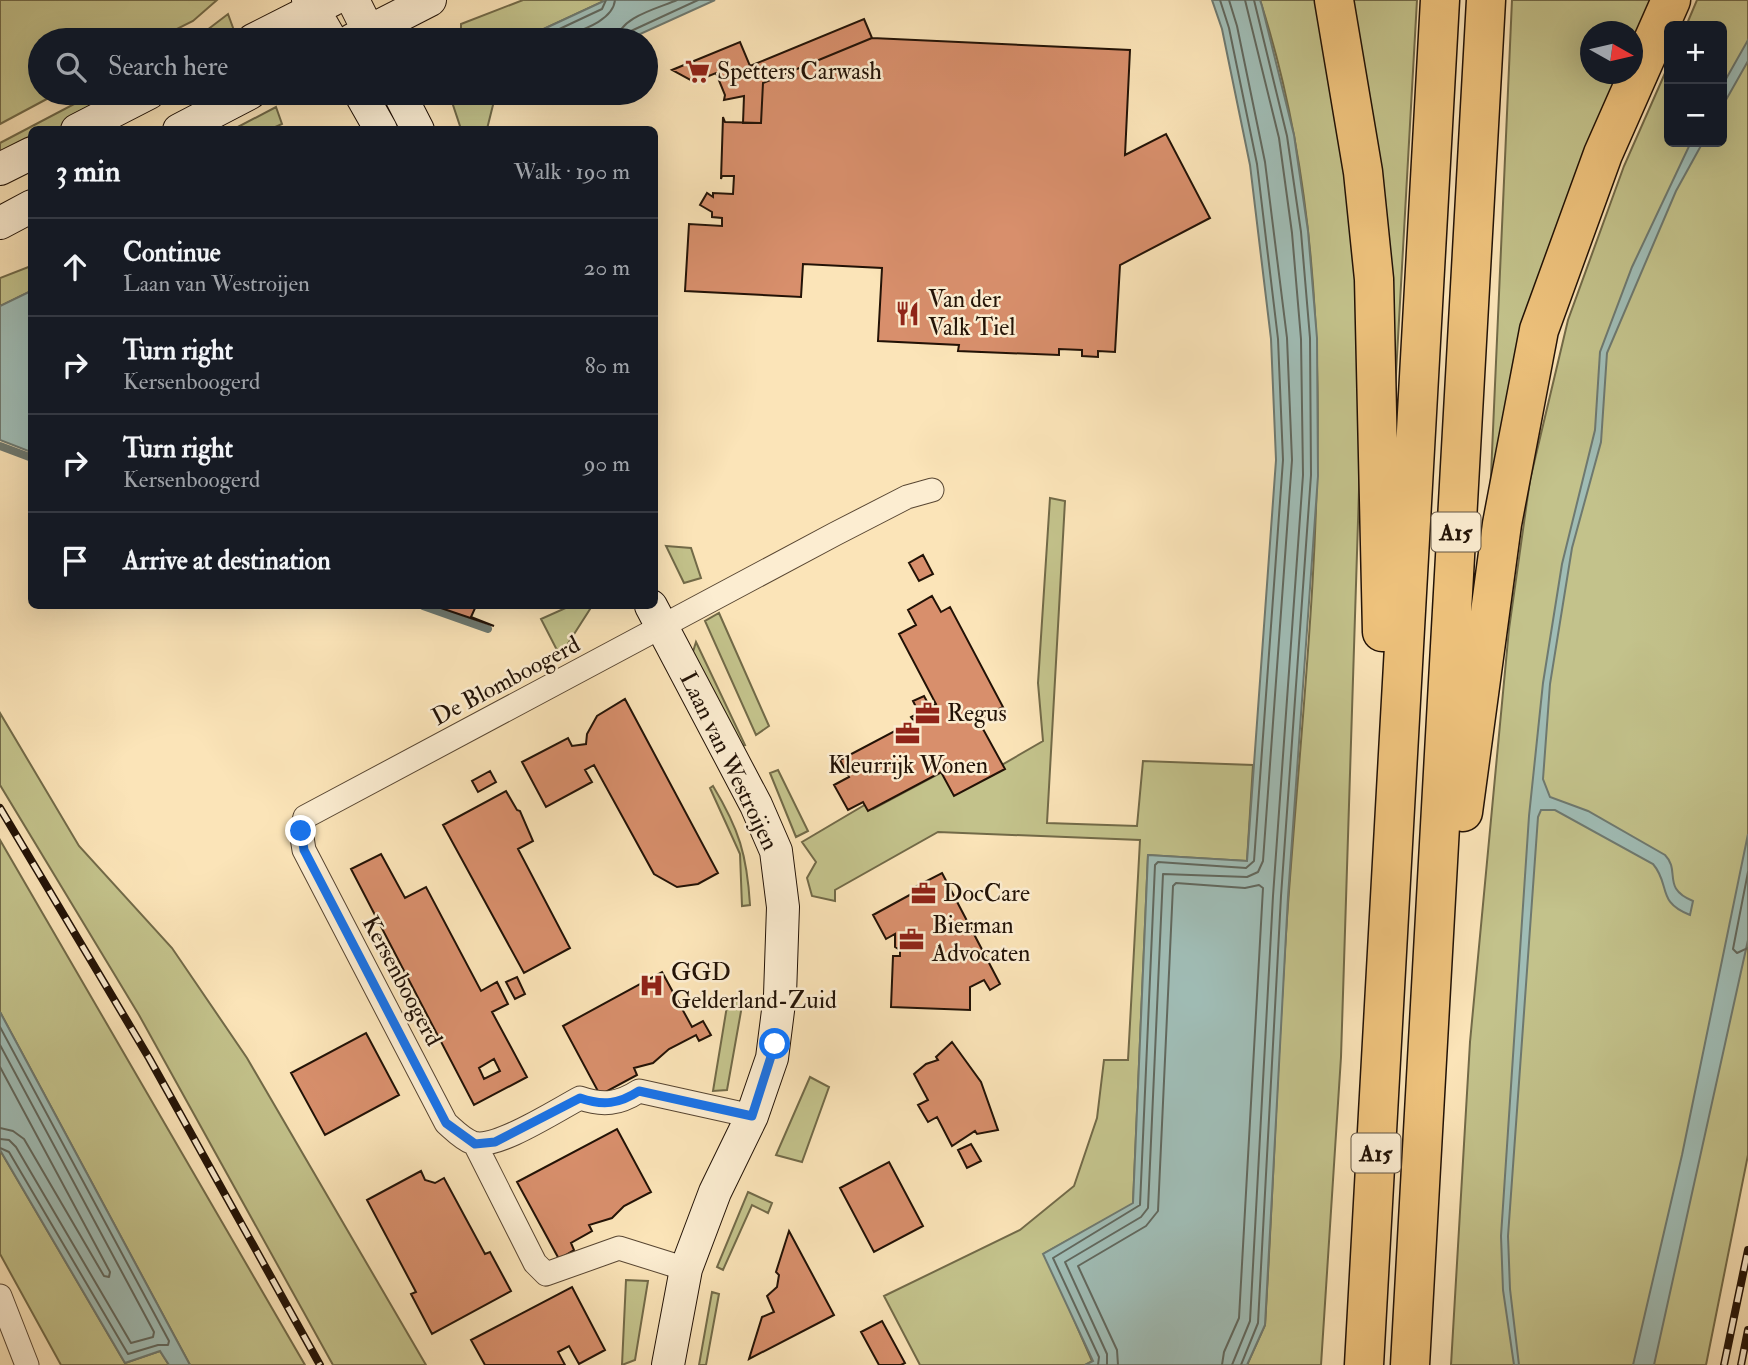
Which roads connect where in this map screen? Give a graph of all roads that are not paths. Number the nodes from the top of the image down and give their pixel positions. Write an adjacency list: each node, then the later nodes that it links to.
1 (353, 0): 10 (street)
2 (430, 0): 11 (street)
3 (1334, 0): 27 (highway, A15)
4 (1440, 0): 27 (highway, A15)
5 (1486, 0): 28 (highway, A15)
6 (1671, 0): 28 (highway, A15)
7 (318, 3): 8 (street); 9 (street)
8 (274, 28)
9 (327, 28)
10 (362, 28)
11 (381, 28)
12 (126, 105): 16 (street)
13 (227, 105): 17 (street)
14 (367, 105): 18 (street)
15 (405, 105): 19 (street)
16 (85, 126)
17 (187, 126)
18 (379, 126)
19 (416, 126)
20 (28, 155): 21 (street)
21 (0, 170)
22 (28, 208): 23 (street)
23 (0, 223)
24 (932, 490): 25 (street, De Blomboogerd)
25 (657, 616): 26 (street, De Blomboogerd); 29 (street, Laan van Westroijen)
26 (301, 831): 30 (street, Kersenboogerd)
27 (1388, 941): 35 (highway, A15)
28 (1427, 1063): 36 (highway, A15)
29 (752, 1116): 30 (street); 31 (street, Laan van Westroijen)
30 (475, 1144): 31 (street, Kersenboogerd)
31 (686, 1269): 34 (street, Laan van Westroijen)
32 (0, 1296): 33 (street)
33 (15, 1356)
34 (668, 1365)
35 (1364, 1365)
36 (1410, 1365)

